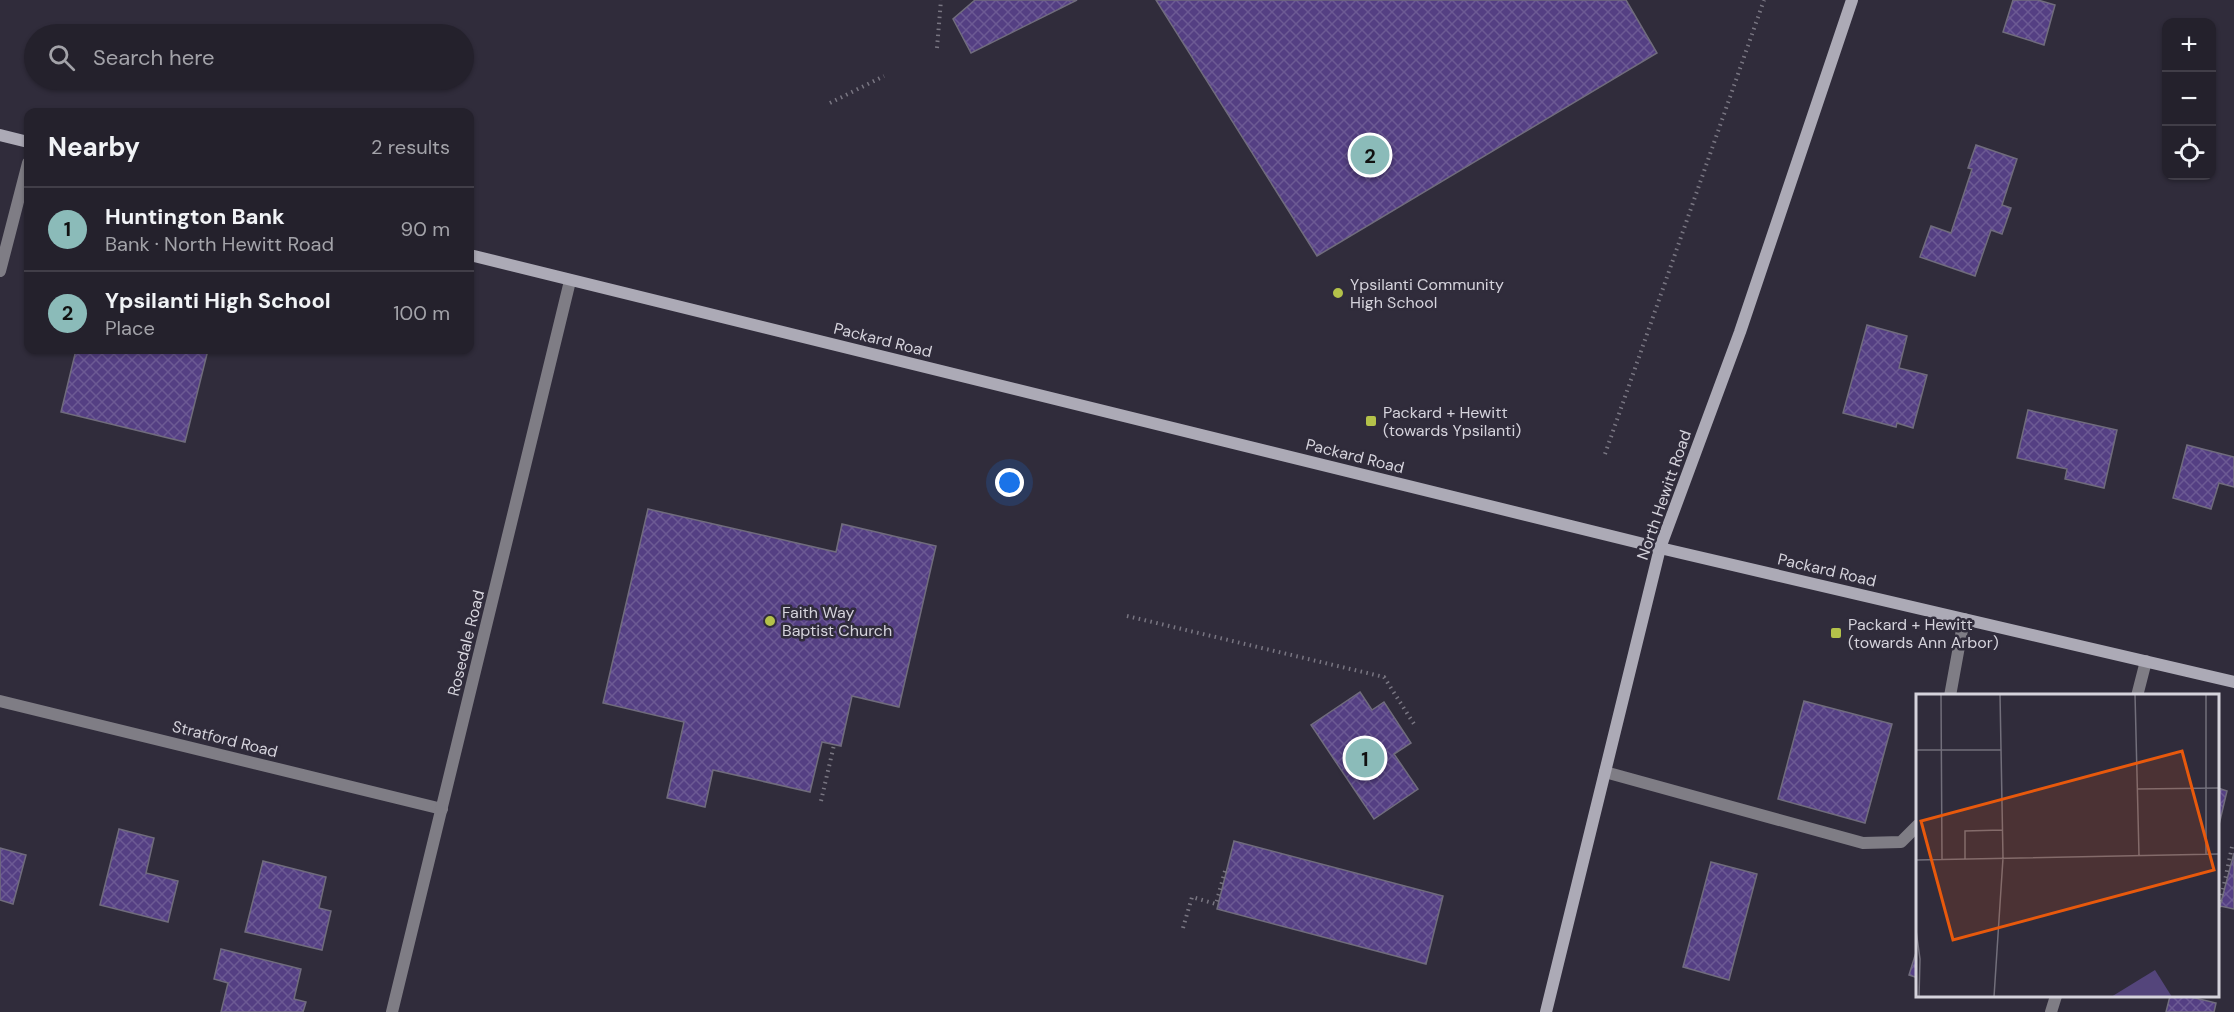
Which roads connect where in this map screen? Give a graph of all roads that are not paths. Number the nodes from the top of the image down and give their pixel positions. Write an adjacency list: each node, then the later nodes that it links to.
1 (1852, 0): 8 (main road, North Hewitt Road)
2 (0, 135): 3 (main road)
3 (24, 141)
4 (24, 178): 6 (street)
5 (474, 256): 7 (main road, Packard Road)
6 (0, 271)
7 (570, 281): 8 (main road, Packard Road); 16 (street, Rosedale Road)
8 (1660, 548): 9 (main road, Packard Road); 15 (main road, North Hewitt Road)
9 (1964, 619): 10 (main road, Packard Road); 12 (street)
10 (2146, 661): 11 (main road, Packard Road); 13 (street)
11 (2234, 682)
12 (1950, 694)
13 (2138, 694)
14 (0, 701): 16 (street, Stratford Road)
15 (1605, 772): 17 (street); 20 (main road, North Hewitt Road)
16 (442, 809): 19 (street, Rosedale Road)
17 (1916, 826)
18 (2056, 997): 21 (street)
19 (392, 1012)
20 (1546, 1012)
21 (2051, 1012)

